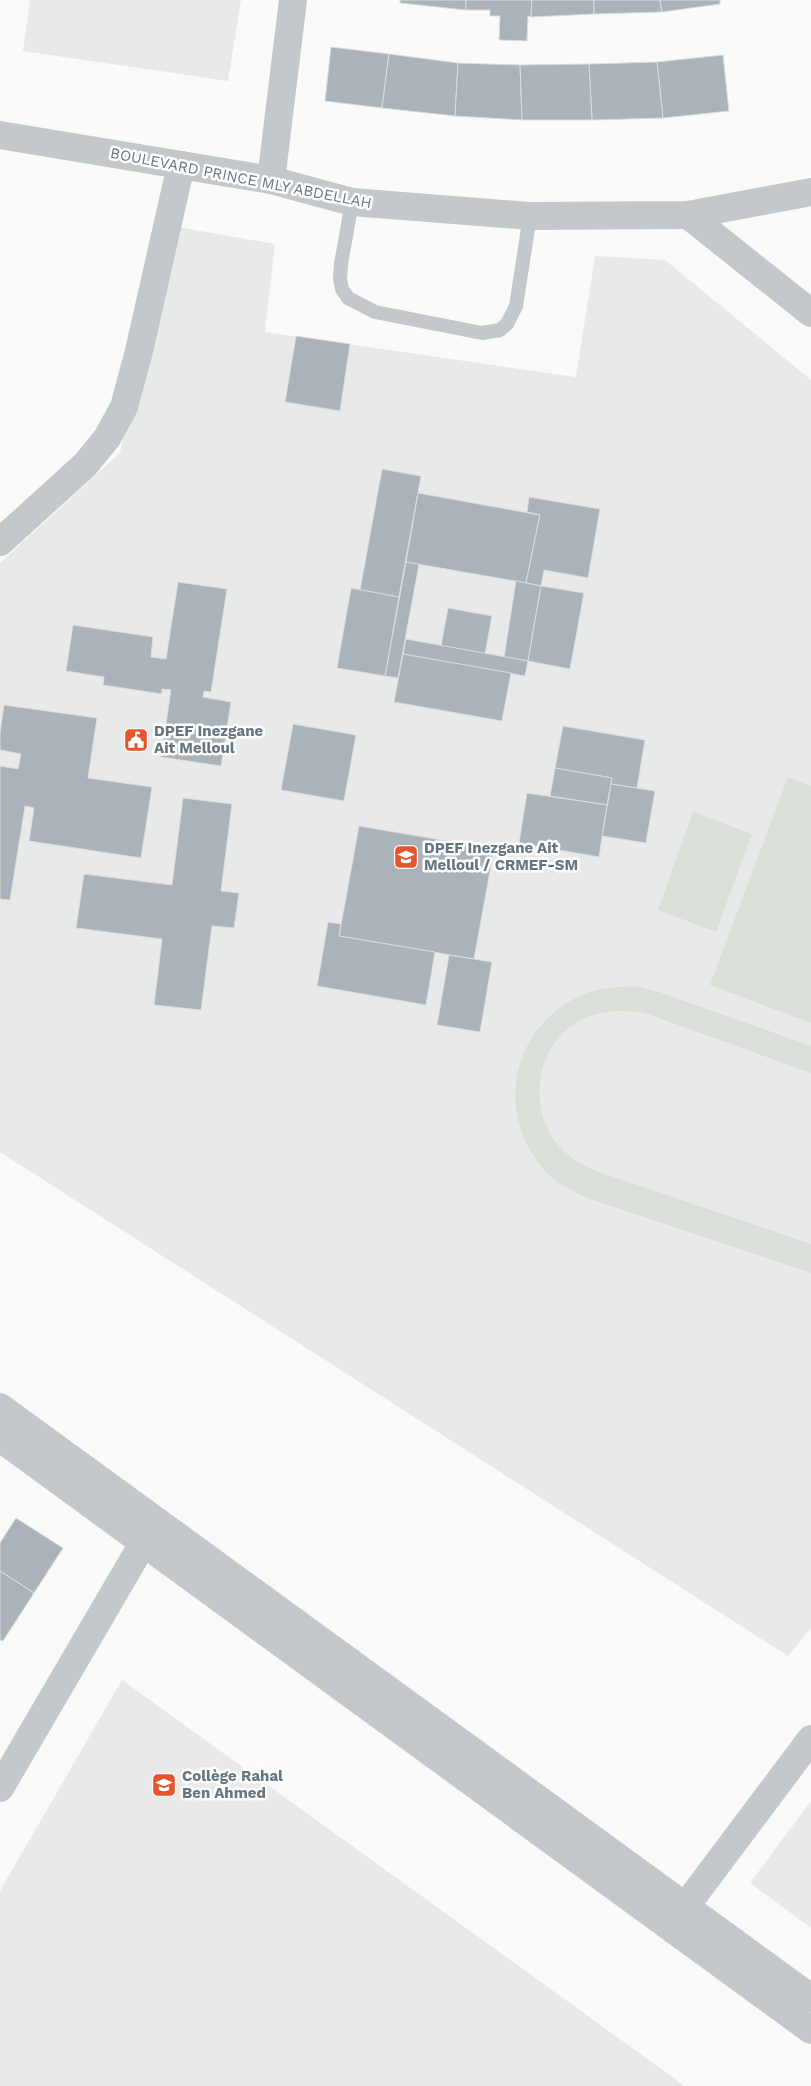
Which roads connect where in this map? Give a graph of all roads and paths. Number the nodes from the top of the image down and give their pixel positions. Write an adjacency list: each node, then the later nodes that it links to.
1 (294, 0): 4 (street)
2 (0, 136): 3 (street, BOULEVARD PRINCE MLY ABDELLAH)
3 (181, 165): 4 (street, BOULEVARD PRINCE MLY ABDELLAH); 10 (street)
4 (271, 180): 6 (street, BOULEVARD PRINCE MLY ABDELLAH)
5 (811, 192): 7 (street, BOULEVARD PRINCE MLY ABDELLAH)
6 (352, 202): 8 (street, BOULEVARD PRINCE MLY ABDELLAH); 8 (lane)
7 (688, 215): 8 (street, BOULEVARD PRINCE MLY ABDELLAH); 9 (street)
8 (530, 216)
9 (811, 313)
10 (0, 542)
11 (0, 1407): 13 (street)
12 (0, 1438): 13 (street)
13 (150, 1532): 15 (street); 16 (street); 18 (street)
14 (811, 1739): 16 (street)
15 (0, 1788)
16 (685, 1907): 17 (street)
17 (811, 1998)
18 (811, 2030)

